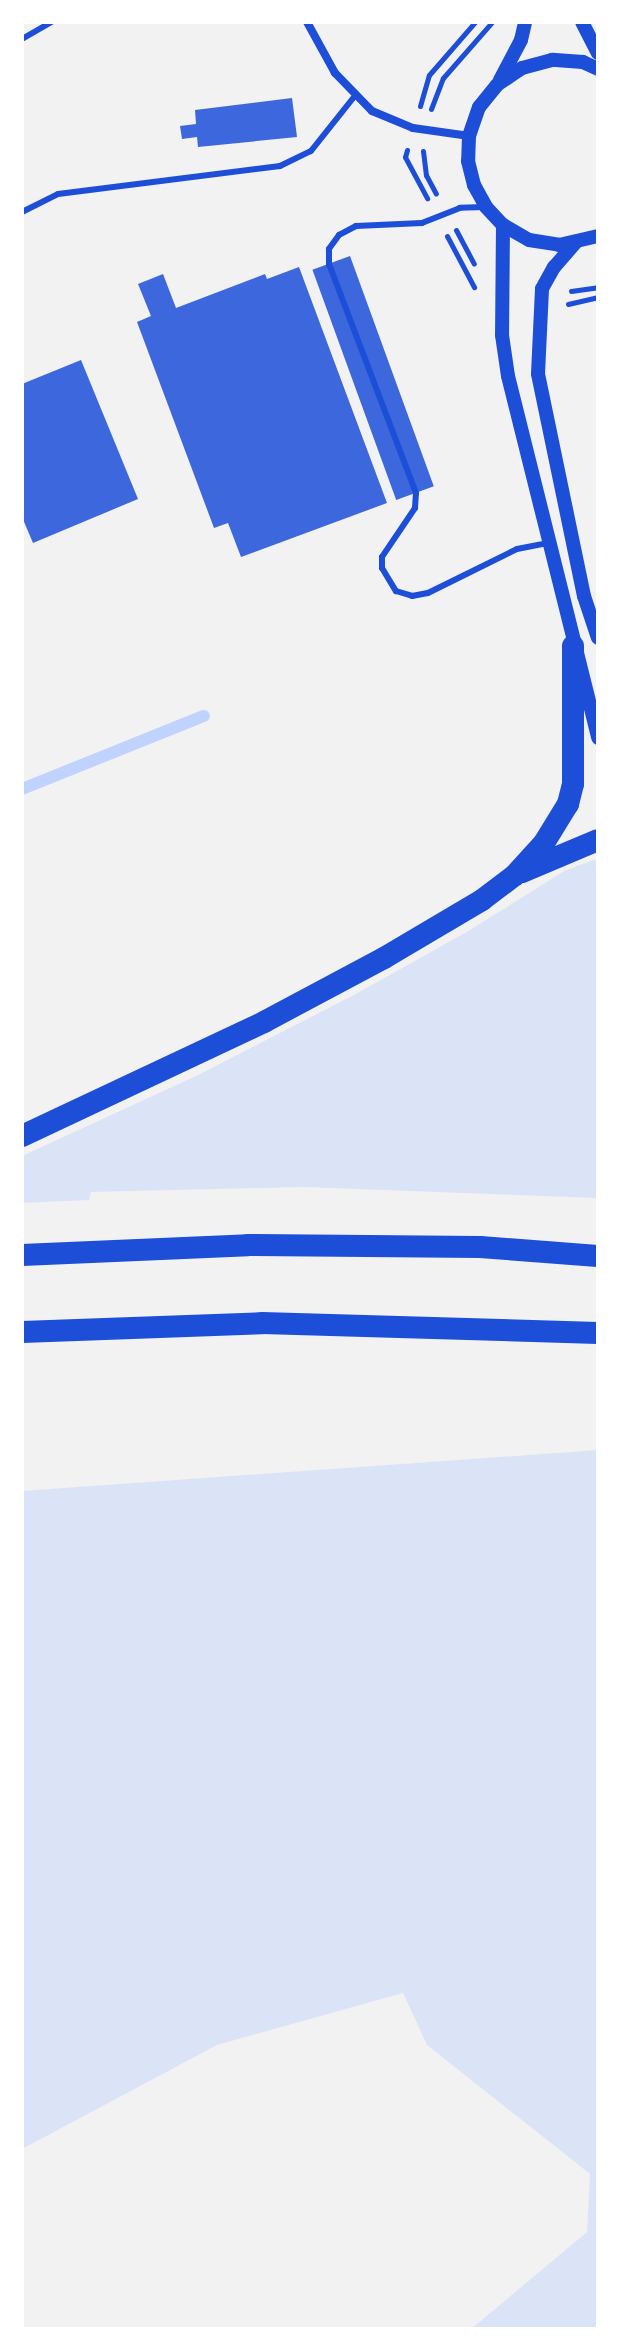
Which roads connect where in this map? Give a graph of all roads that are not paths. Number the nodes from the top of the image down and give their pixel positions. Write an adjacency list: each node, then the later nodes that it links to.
1 (51, 22): 5 (lane)
2 (307, 22): 9 (street)
3 (525, 22): 8 (street)
4 (582, 22): 6 (street)
5 (22, 39)
6 (598, 53)
7 (598, 69): 8 (street)
8 (497, 85): 10 (street)
9 (354, 97): 10 (street); 12 (lane)
10 (469, 136): 11 (street)
11 (486, 207): 13 (street); 16 (lane)
12 (22, 212)
13 (503, 225): 15 (street); 16 (street)
14 (598, 236): 15 (street)
15 (576, 242): 17 (street)
16 (548, 543): 18 (street)
17 (598, 638)
18 (573, 646): 19 (street); 21 (highway)
19 (598, 738)
20 (598, 840): 21 (highway)
21 (515, 875): 22 (highway)
22 (22, 1136)
23 (22, 1255): 24 (highway)
24 (598, 1256)
25 (22, 1332): 26 (highway)
26 (598, 1333)

